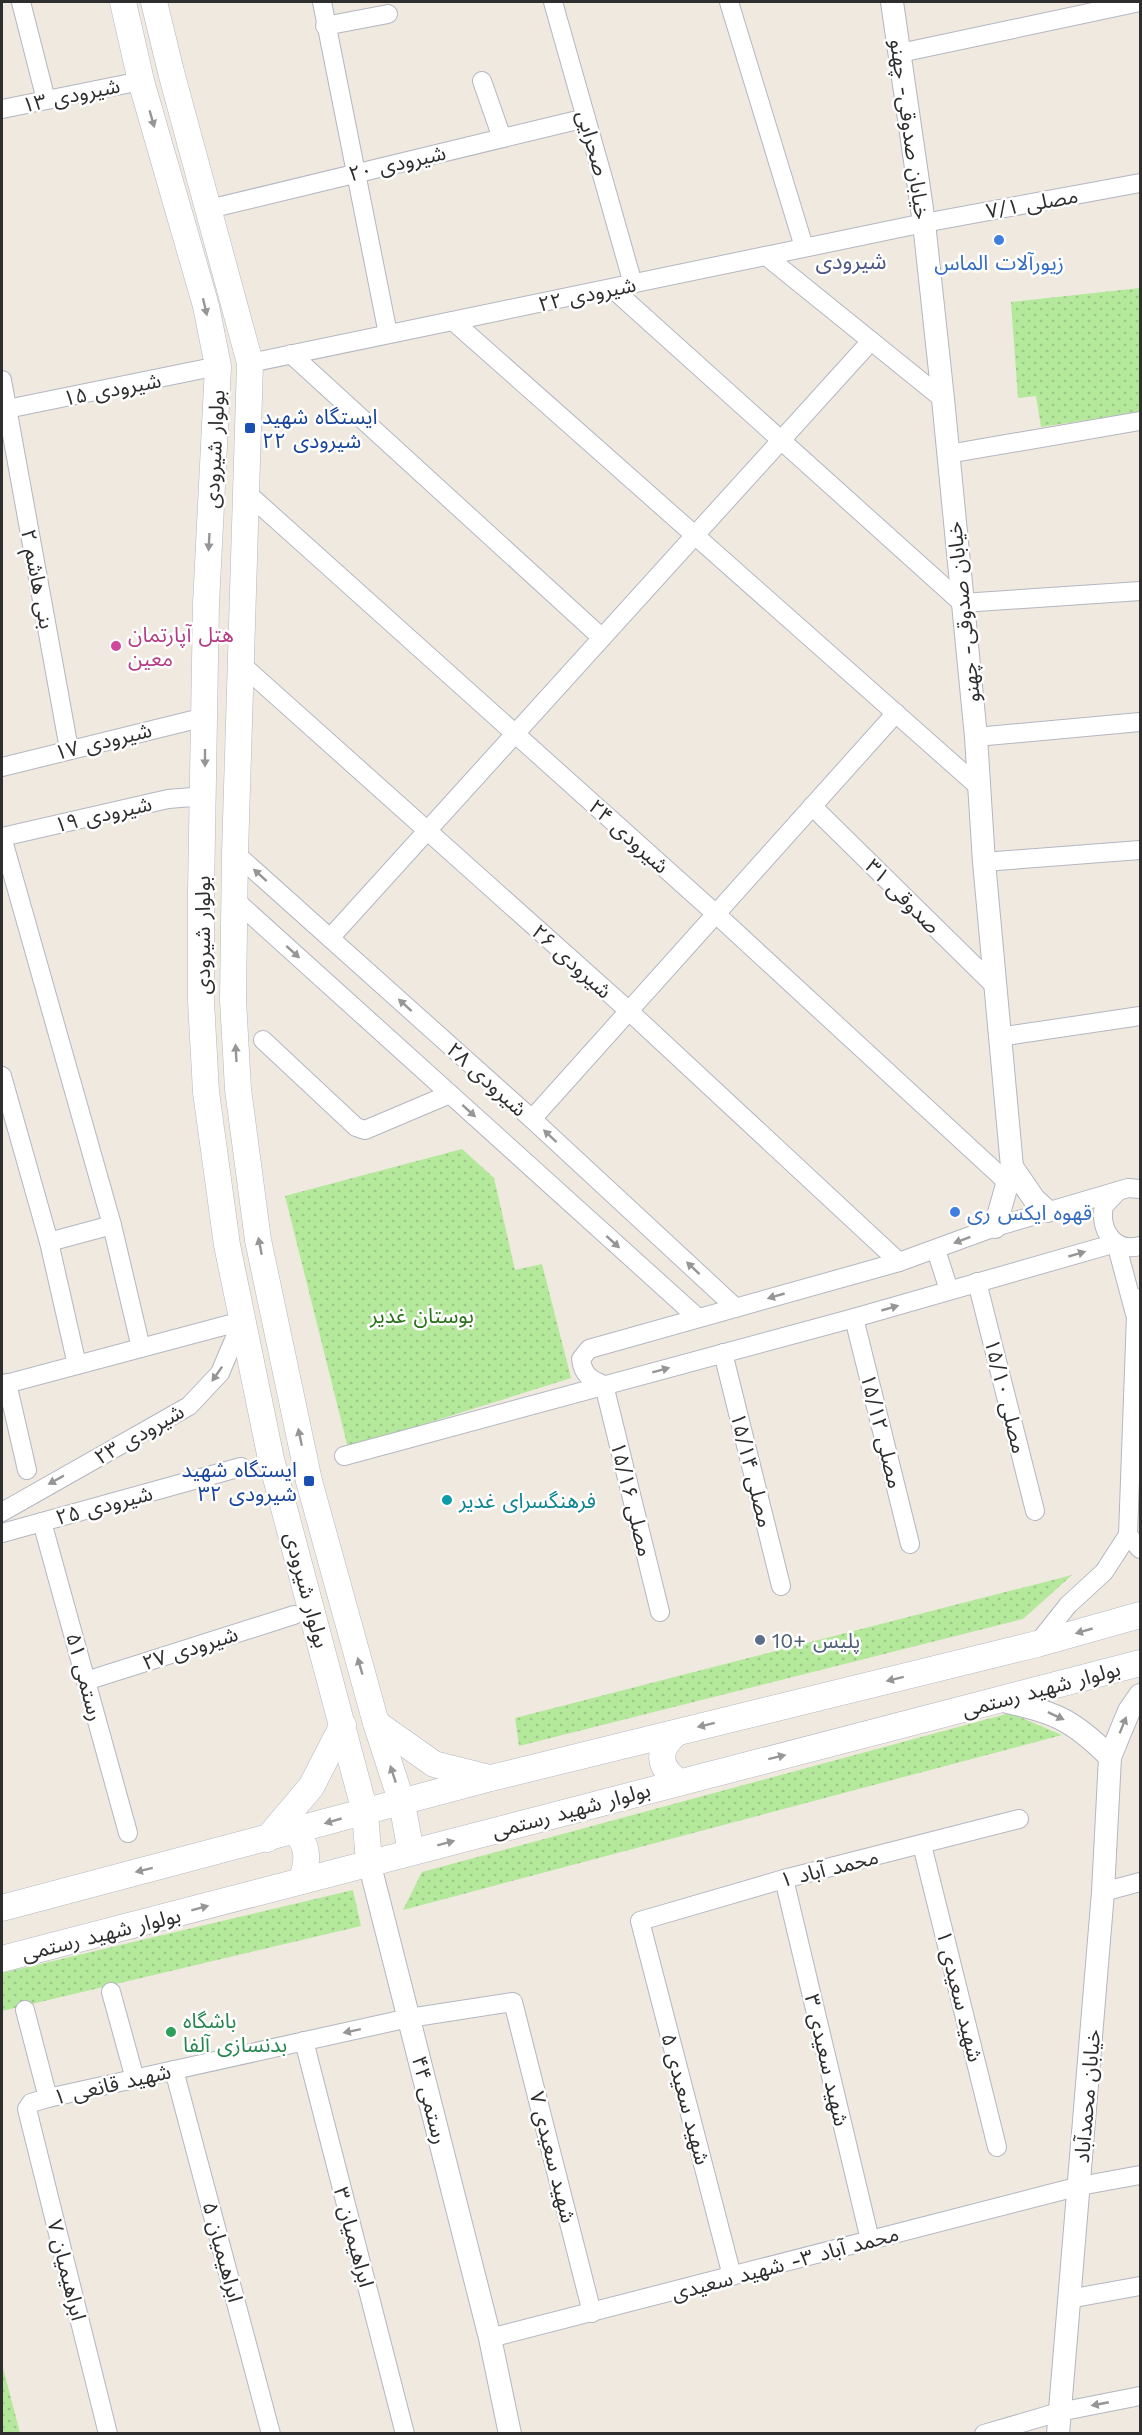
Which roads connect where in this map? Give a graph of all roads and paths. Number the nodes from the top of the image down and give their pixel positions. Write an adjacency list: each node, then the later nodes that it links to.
1 (21, 2): 14 (street)
2 (123, 2): 12 (main road, بولوار شیرودی)
3 (154, 2): 20 (main road, بولوار شیرودی)
4 (322, 2): 10 (street)
5 (553, 2): 16 (street, صحرایی)
6 (729, 2): 22 (street)
7 (892, 2): 11 (street, خیابان صدوقی- چهنو)
8 (1140, 2): 11 (street)
9 (388, 14): 10 (street)
10 (325, 27): 18 (street)
11 (900, 53): 21 (street, خیابان صدوقی- چهنو)
12 (141, 81): 14 (street, شیرودی ۱۳); 31 (main road, بولوار شیرودی, one-way to 31)
13 (482, 81): 17 (street)
14 (46, 100): 15 (street, شیرودی ۱۳)
15 (2, 109)
16 (586, 118): 17 (street, شیرودی ۲۰); 24 (street, صحرایی)
17 (502, 138): 18 (street, شیرودی ۲۰)
18 (354, 173): 20 (street, شیرودی ۲۰); 27 (street)
19 (1140, 183): 21 (street, مصلی ۷/۱)
20 (208, 209): 30 (main road, بولوار شیرودی)
21 (924, 222): 22 (street, شیرودی ۲۲); 33 (street, خیابان صدوقی- چهنو)
22 (804, 247): 23 (street, شیرودی ۲۲)
23 (766, 256): 24 (street, شیرودی ۲۲); 28 (street)
24 (633, 284): 25 (street, شیرودی ۲۲)
25 (613, 289): 26 (street, شیرودی ۲۲); 36 (street)
26 (453, 321): 27 (street, شیرودی ۲۲); 39 (street)
27 (388, 334): 29 (street, شیرودی ۲۲)
28 (871, 341): 33 (street); 36 (street)
29 (291, 354): 30 (street, شیرودی ۲۲); 42 (street)
30 (250, 363): 38 (main road, بولوار شیرودی)
31 (218, 366): 34 (street, شیرودی ۱۵); 45 (main road, بولوار شیرودی, one-way to 45)
32 (2, 380): 34 (street, بنی هاشم ۲)
33 (943, 399): 37 (street, خیابان صدوقی- چهنو)
34 (4, 410): 49 (street, بنی هاشم ۲)
35 (1140, 421): 37 (street)
36 (781, 441): 39 (street); 41 (street)
37 (948, 454): 41 (street, خیابان صدوقی- چهنو)
38 (247, 493): 43 (main road, بولوار شیرودی); 47 (street, شیرودی ۲۴)
39 (696, 535): 42 (street); 44 (street)
40 (1140, 591): 41 (street)
41 (962, 603): 48 (street, خیابان صدوقی- چهنو)
42 (602, 638): 47 (street)
43 (241, 664): 54 (street, شیرودی ۲۶); 57 (main road, بولوار شیرودی)
44 (896, 713): 51 (street); 53 (street)
45 (205, 717): 49 (street, شیرودی ۱۷); 52 (main road, بولوار شیرودی, one-way to 52)
46 (1140, 722): 48 (street)
47 (516, 734): 54 (street); 60 (street, شیرودی ۲۴)
48 (976, 737): 51 (street, خیابان صدوقی- چهنو)
49 (69, 749): 50 (street, شیرودی ۱۷)
50 (2, 767)
51 (979, 787): 58 (street, خیابان صدوقی- چهنو)
52 (205, 796): 55 (street, شیرودی ۱۹); 88 (main road, بولوار شیرودی)
53 (812, 806): 60 (street); 62 (street, صدوقی ۳۱)
54 (428, 831): 61 (street); 63 (street, شیرودی ۲۶)
55 (2, 837): 74 (street)
56 (1140, 850): 58 (street)
57 (235, 852): 59 (main road, بولوار شیرودی); 61 (street, شیرودی ۲۸, one-way to 57)
58 (984, 862): 62 (street, خیابان صدوقی- چهنو)
59 (234, 899): 68 (street, شیرودی ۲۸, one-way to 68); 113 (main road, بولوار شیرودی, one-way to 59)
60 (716, 914): 63 (street); 70 (street, شیرودی ۲۴)
61 (330, 938): 69 (street, شیرودی ۲۸, one-way to 61)
62 (994, 986): 65 (street, خیابان صدوقی- چهنو)
63 (628, 1011): 69 (street); 80 (street, شیرودی ۲۶)
64 (1140, 1016): 65 (street)
65 (999, 1037): 70 (street, خیابان صدوقی- چهنو)
66 (263, 1040): 68 (street)
67 (2, 1076): 76 (street)
68 (450, 1094): 86 (street, شیرودی ۲۸, one-way to 86)
69 (532, 1119): 84 (street, شیرودی ۲۸, one-way to 69)
70 (1010, 1175): 73 (street, خیابان صدوقی- چهنو); 75 (street)
71 (1140, 1188): 72 (street)
72 (1118, 1191): 73 (street); 77 (street)
73 (1047, 1211): 75 (street)
74 (112, 1225): 76 (street); 89 (street)
75 (995, 1227): 79 (street, one-way to 79)
76 (48, 1242): 91 (street)
77 (1116, 1243): 78 (street); 81 (street, one-way to 77); 85 (street)
78 (1140, 1246)
79 (936, 1251): 80 (street); 82 (street)
80 (899, 1262): 84 (street, one-way to 84)
81 (977, 1282): 82 (street); 97 (street, مصلی ۱۵/۱۰)
82 (949, 1290): 87 (street, one-way to 82)
83 (1140, 1298): 85 (street)
84 (736, 1308): 86 (street)
85 (1136, 1316): 101 (street)
86 (698, 1318): 93 (street)
87 (854, 1318): 90 (street); 102 (street, مصلی ۱۵/۱۲)
88 (242, 1322): 89 (street); 98 (street, شیرودی ۲۳, one-way to 98); 114 (main road, بولوار شیرودی)
89 (141, 1348): 91 (street)
90 (723, 1353): 93 (street, one-way to 90); 104 (street, مصلی ۱۵/۱۴)
91 (77, 1365): 92 (street)
92 (4, 1384): 96 (street)
93 (604, 1385): 94 (street); 105 (street, مصلی ۱۵/۱۶)
94 (344, 1456)
95 (241, 1467): 99 (street, شیرودی ۲۵)
96 (27, 1470)
97 (1035, 1510)
98 (2, 1512)
99 (42, 1522): 100 (street, شیرودی ۲۵); 110 (street, رستمی ۵۱)
100 (2, 1533)
101 (1128, 1535): 103 (street); 108 (street)
102 (910, 1544)
103 (1140, 1550)
104 (781, 1586)
105 (660, 1612)
106 (294, 1615): 110 (street, شیرودی ۲۷)
107 (1140, 1615): 108 (main road, one-way to 108)
108 (1037, 1644): 115 (main road, one-way to 115)
109 (1140, 1663): 112 (main road, بولوار شهید رستمی)
110 (86, 1681): 123 (street, رستمی ۵۱)
111 (1140, 1695): 116 (street, خیابان محمدآباد, one-way to 111)
112 (1000, 1700): 116 (street, one-way to 116); 118 (main road, بولوار شهید رستمی, one-way to 112)
113 (376, 1723): 117 (main road); 119 (main road, بولوار شیرودی, one-way to 113)
114 (343, 1725): 120 (main road, بولوار شیرودی); 124 (main road)
115 (676, 1733): 117 (main road); 118 (main road)
116 (1110, 1757): 131 (street, خیابان محمدآباد)
117 (491, 1778): 119 (main road)
118 (679, 1782): 126 (main road, بولوار شهید رستمی, one-way to 118)
119 (402, 1803): 120 (main road); 126 (main road, بولوار شیرودی)
120 (365, 1812): 122 (main road, one-way to 122); 127 (main road, بولوار شیرودی)
121 (1019, 1819): 125 (street, محمد آباد ۱)
122 (295, 1832): 124 (main road); 129 (main road)
123 (128, 1833)
124 (267, 1839): 132 (main road, one-way to 132)
125 (922, 1845): 128 (street, محمد آباد ۱); 144 (street, شهید سعیدی ۱)
126 (411, 1852): 127 (main road, بولوار شهید رستمی)
127 (369, 1862): 129 (main road, بولوار شهید رستمی); 138 (street, رستمی ۴۴)
128 (784, 1879): 133 (street, محمد آباد ۱); 147 (street, شهید سعیدی ۳)
129 (301, 1881): 134 (main road, بولوار شهید رستمی, one-way to 129)
130 (1140, 1882): 131 (street)
131 (1103, 1892): 146 (street, خیابان محمدآباد)
132 (4, 1906)
133 (640, 1921): 148 (street, شهید سعیدی ۵)
134 (2, 1959)
135 (111, 1992): 141 (street)
136 (513, 2002): 138 (street, شهید قانعی ۱); 151 (street, شهید سعیدی ۷)
137 (25, 2010): 142 (street)
138 (409, 2018): 139 (street, شهید قانعی ۱, one-way to 139); 152 (street, رستمی ۴۴)
139 (304, 2041): 140 (street, شهید قانعی ۱); 157 (street, ابراهیمیان ۳)
140 (174, 2070): 141 (street, شهید قانعی ۱); 156 (street, ابراهیمیان ۵)
141 (135, 2079): 142 (street, شهید قانعی ۱)
142 (48, 2098): 143 (street, شهید قانعی ۱)
143 (27, 2106): 155 (street, ابراهیمیان ۷)
144 (997, 2147)
145 (1140, 2175): 146 (street, محمد آباد ۳- شهید سعیدی)
146 (1080, 2186): 147 (street, محمد آباد ۳- شهید سعیدی); 150 (street, خیابان محمدآباد)
147 (870, 2240): 148 (street, محمد آباد ۳- شهید سعیدی)
148 (732, 2276): 151 (street, محمد آباد ۳- شهید سعیدی)
149 (1140, 2286): 150 (street)
150 (1069, 2300): 154 (street, خیابان محمدآباد)
151 (592, 2313): 152 (street, محمد آباد ۳- شهید سعیدی)
152 (490, 2338): 158 (street, رستمی ۴۴)
153 (1140, 2396): 154 (street, one-way to 154)
154 (1059, 2422): 159 (street)
155 (108, 2433)
156 (271, 2433)
157 (405, 2433)
158 (510, 2433)
159 (984, 2433)

